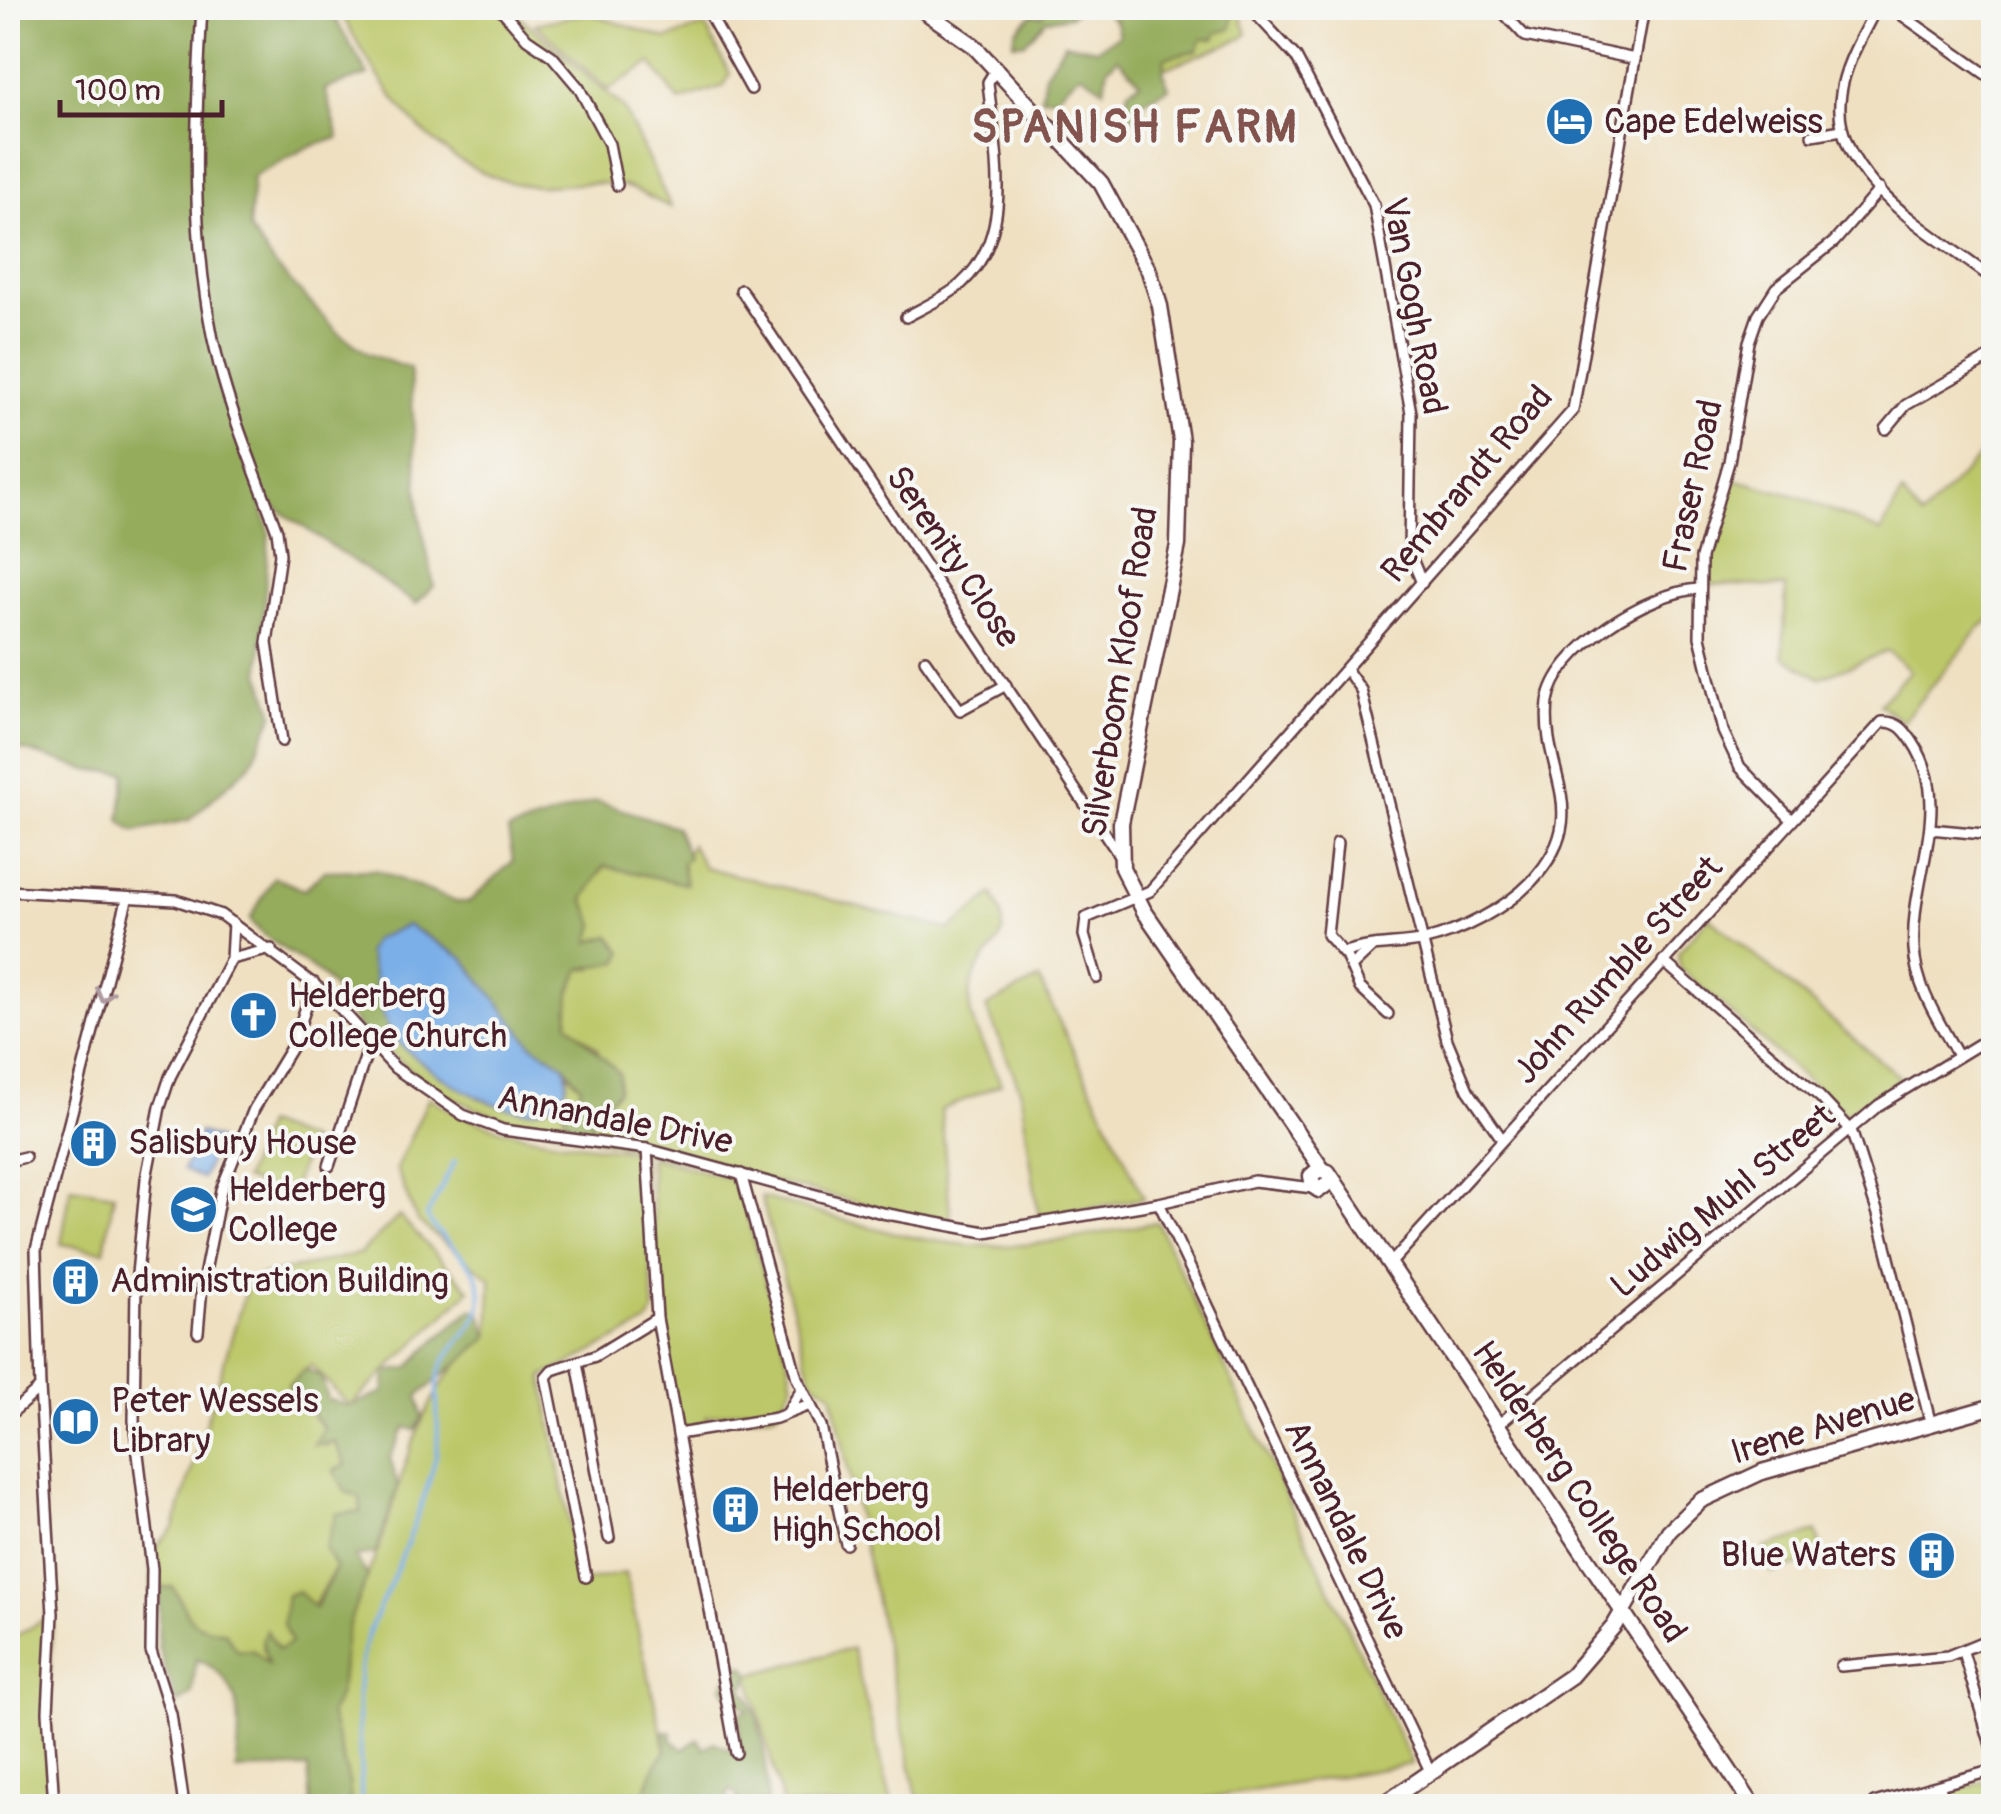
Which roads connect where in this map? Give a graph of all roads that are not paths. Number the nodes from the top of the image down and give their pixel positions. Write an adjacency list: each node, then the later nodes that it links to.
1 (202, 8): 28 (street)
2 (500, 8): 16 (street)
3 (706, 8): 13 (street)
4 (920, 8): 11 (street, Silverboom Kloof Road)
5 (1499, 8): 10 (street)
6 (1644, 8): 10 (street, Rembrandt Road)
7 (1876, 8): 14 (street)
8 (1892, 8): 12 (street)
9 (1252, 10): 23 (street, Van Gogh Road)
10 (1635, 59): 23 (street, Rembrandt Road)
11 (996, 69): 20 (street); 33 (street, Silverboom Kloof Road)
12 (1994, 80)
13 (751, 89)
14 (1842, 130): 15 (street); 17 (street)
15 (1812, 135)
16 (616, 186)
17 (1880, 190): 18 (street); 24 (street, Fraser Road)
18 (1994, 280)
19 (741, 290): 27 (street, Serenity Close)
20 (906, 317)
21 (1994, 355): 22 (street)
22 (1886, 430)
23 (1422, 583): 26 (street, Rembrandt Road)
24 (1698, 589): 29 (street, Fraser Road); 38 (street)
25 (925, 660): 27 (street)
26 (1346, 669): 35 (street, Rembrandt Road); 38 (street)
27 (1006, 685): 33 (street, Serenity Close)
28 (282, 741)
29 (1791, 819): 30 (street, John Rumble Street); 43 (street, John Rumble Street)
30 (1930, 829): 31 (street); 50 (street)
31 (1994, 836)
32 (1337, 843): 41 (street)
33 (1120, 855): 35 (street, Silverboom Kloof Road)
34 (8, 891): 36 (street, Annandale Drive)
35 (1135, 897): 45 (street, Rembrandt Road); 58 (street, Helderberg College Road)
36 (127, 900): 37 (street, Annandale Drive); 64 (street, one-way to 64)
37 (233, 923): 40 (street, Annandale Drive); 42 (street)
38 (1425, 940): 39 (street); 52 (street)
39 (1371, 948): 41 (street); 44 (street)
40 (271, 949): 42 (street); 46 (street, Annandale Drive)
41 (1343, 952): 44 (street)
42 (231, 959): 87 (street)
43 (1663, 961): 51 (street); 52 (street, John Rumble Street)
44 (1351, 967): 47 (street)
45 (1097, 978)
46 (314, 983): 49 (street, Annandale Drive); 62 (street)
47 (1388, 1014)
48 (1994, 1034): 50 (street, Ludwig Muhl Street)
49 (370, 1043): 53 (street, Annandale Drive); 56 (street)
50 (1957, 1054): 51 (street, Ludwig Muhl Street)
51 (1851, 1130): 70 (street, Ludwig Muhl Street); 71 (street)
52 (1502, 1140): 60 (street, John Rumble Street)
53 (647, 1149): 57 (street, Annandale Drive); 61 (street)
54 (25, 1157): 55 (street)
55 (8, 1161)
56 (329, 1166)
57 (741, 1174): 59 (street, Annandale Drive); 65 (street)
58 (1319, 1180): 59 (street, Annandale Drive); 60 (street, Helderberg College Road)
59 (1159, 1204): 83 (street, Annandale Drive)
60 (1390, 1264): 70 (street, Helderberg College Road)
61 (657, 1318): 63 (street); 72 (street)
62 (198, 1332)
63 (578, 1362): 73 (street); 75 (street)
64 (40, 1388): 69 (street); 86 (street)
65 (802, 1388): 66 (street); 68 (street)
66 (810, 1405): 68 (street); 74 (street)
67 (1994, 1406): 71 (street, Irene Avenue)
68 (788, 1412): 72 (street)
69 (8, 1416)
70 (1498, 1425): 76 (street, Helderberg College Road)
71 (1931, 1425): 76 (street, Irene Avenue)
72 (678, 1434): 80 (street)
73 (610, 1538)
74 (846, 1544)
75 (586, 1577)
76 (1622, 1611): 83 (street, Irene Avenue); 89 (street, Helderberg College Road)
77 (1994, 1637): 78 (street)
78 (1963, 1652): 79 (street); 81 (street)
79 (1841, 1666)
80 (736, 1753)
81 (1994, 1755)
82 (1994, 1770): 84 (street)
83 (1431, 1773): 88 (street, Irene Avenue)
84 (1940, 1787): 85 (street); 90 (street)
85 (1874, 1803)
86 (54, 1806)
87 (184, 1806)
88 (1381, 1806)
89 (1753, 1806)
90 (1945, 1806)

